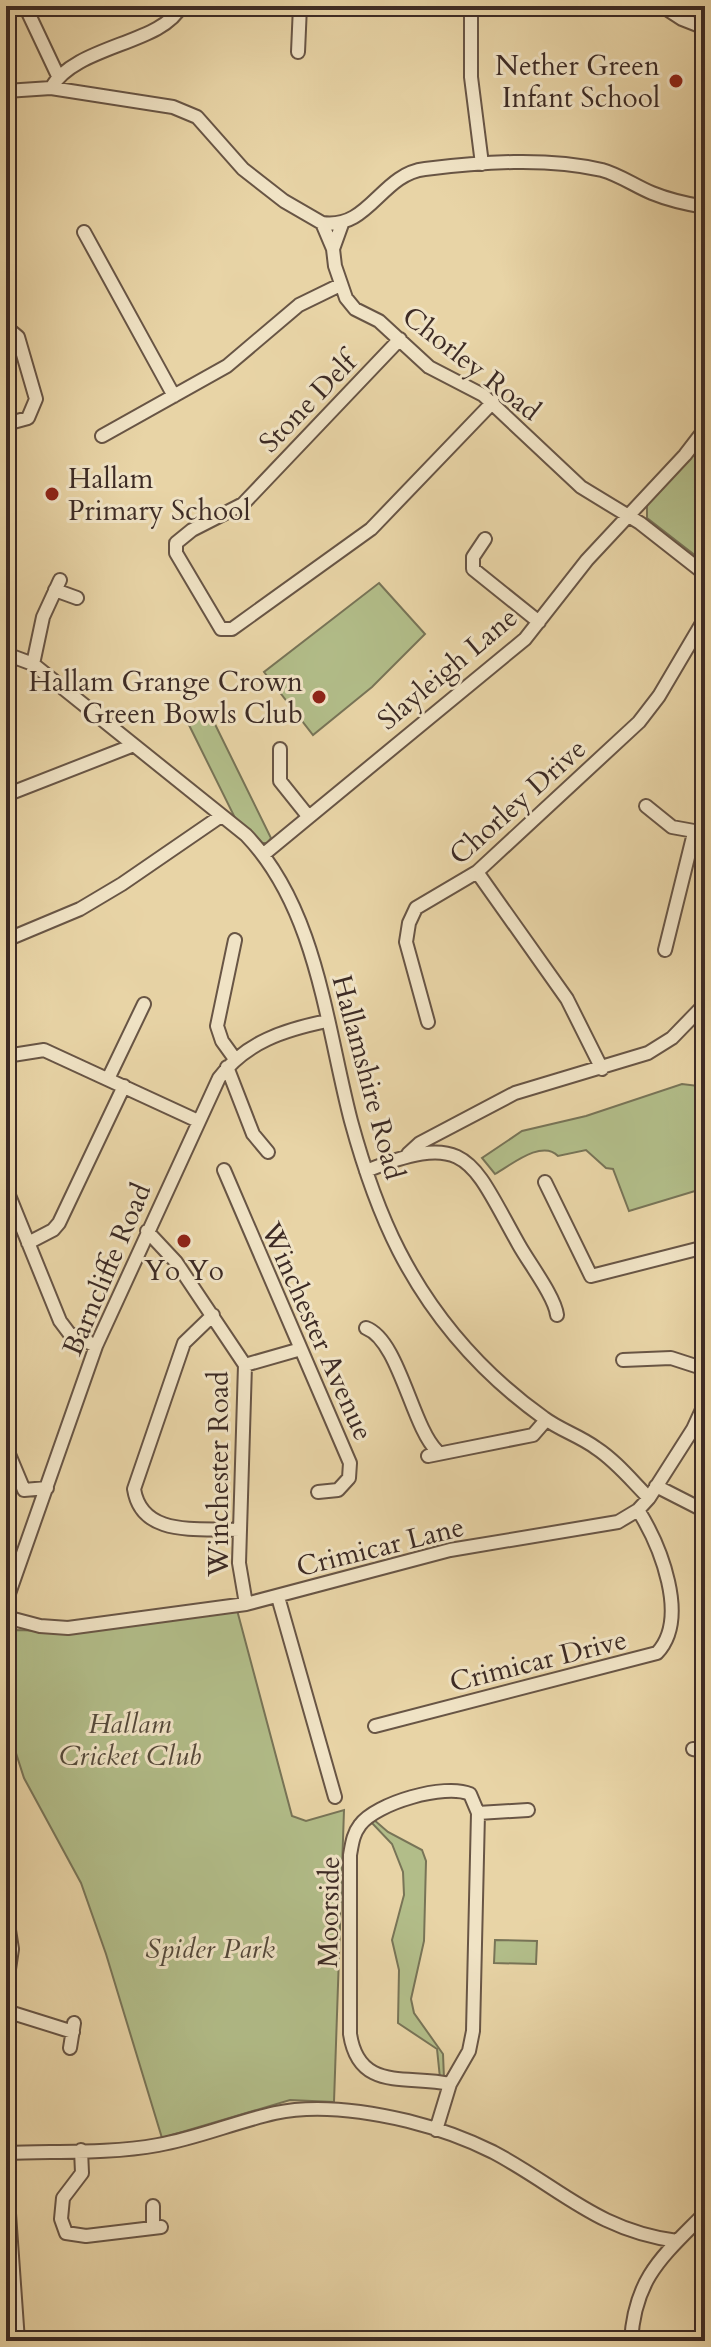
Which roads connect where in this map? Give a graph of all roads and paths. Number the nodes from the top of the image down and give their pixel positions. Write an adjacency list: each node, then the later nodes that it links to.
1 (181, 6): 8 (street)
2 (300, 6): 7 (street)
3 (471, 6): 10 (street)
4 (662, 6): 6 (street)
5 (28, 7): 8 (street)
6 (705, 28)
7 (298, 52)
8 (54, 82): 9 (street); 12 (street)
9 (6, 91)
10 (482, 164): 11 (street); 13 (street)
11 (705, 207)
12 (322, 223): 13 (street); 15 (street)
13 (342, 224): 15 (street)
14 (84, 232): 19 (street)
15 (333, 249): 16 (street)
16 (340, 285): 18 (street, Chorley Road); 19 (street)
17 (6, 327): 21 (street)
18 (400, 339): 20 (street, Chorley Road); 20 (street, Stone Delf)
19 (174, 396): 23 (street)
20 (493, 402): 24 (street, Chorley Road)
21 (6, 424)
22 (705, 429): 24 (street, Slayleigh Lane)
23 (102, 436)
24 (627, 517): 26 (street, Chorley Road); 29 (street, Slayleigh Lane)
25 (485, 539): 29 (street)
26 (705, 574)
27 (77, 598): 30 (street)
28 (705, 618): 41 (street, Chorley Drive)
29 (539, 622): 38 (street, Slayleigh Lane)
30 (36, 641): 31 (street); 32 (street)
31 (7, 654): 32 (street, Hallamshire Road)
32 (33, 664): 33 (street, Hallamshire Road)
33 (134, 745): 35 (street); 37 (street, Hallamshire Road)
34 (280, 749): 38 (street)
35 (6, 795)
36 (646, 806): 39 (street)
37 (221, 816): 40 (street, Hallamshire Road); 42 (street)
38 (308, 816): 40 (street, Slayleigh Lane)
39 (699, 833): 44 (street)
40 (264, 854): 47 (street, Hallamshire Road)
41 (477, 872): 48 (street, Chorley Drive); 51 (street)
42 (6, 940)
43 (235, 940): 50 (street)
44 (665, 950)
45 (144, 1004): 52 (street)
46 (705, 1004): 51 (street)
47 (327, 1021): 50 (street, Barncliffe Road); 58 (street, Hallamshire Road)
48 (428, 1022)
49 (6, 1056): 52 (street)
50 (231, 1063): 54 (street, Barncliffe Road); 56 (street)
51 (602, 1069): 55 (street)
52 (108, 1079): 53 (street)
53 (124, 1086): 54 (street); 62 (street)
54 (198, 1121): 61 (street, Barncliffe Road)
55 (428, 1144): 58 (street); 65 (street)
56 (268, 1152)
57 (224, 1170): 68 (street, Winchester Avenue)
58 (366, 1171): 73 (street, Hallamshire Road)
59 (545, 1182): 63 (street)
60 (6, 1188): 62 (street)
61 (147, 1231): 64 (street, Winchester Road); 67 (street, Barncliffe Road)
62 (28, 1243): 67 (street)
63 (705, 1247)
64 (213, 1315): 70 (street, Winchester Road); 82 (street)
65 (557, 1315)
66 (366, 1328): 73 (street)
67 (96, 1346): 75 (street, Barncliffe Road)
68 (301, 1349): 70 (street); 77 (street, Winchester Avenue)
69 (623, 1360): 71 (street)
70 (245, 1365): 82 (street, Winchester Road)
71 (705, 1369)
72 (705, 1403): 78 (street, Crimicar Lane)
73 (546, 1420): 78 (street, Hallamshire Road)
74 (6, 1447): 76 (street)
75 (47, 1488): 76 (street); 81 (street, Barncliffe Road)
76 (24, 1490): 81 (street)
77 (318, 1492)
78 (653, 1492): 79 (street, Crimicar Lane); 80 (street, Hallamshire Road)
79 (638, 1510): 83 (street, Crimicar Lane); 87 (street, Crimicar Drive)
80 (705, 1511)
81 (36, 1518): 84 (street, Barncliffe Road)
82 (240, 1530): 85 (street, Winchester Road)
83 (278, 1597): 85 (street, Crimicar Lane); 88 (street)
84 (6, 1602)
85 (246, 1604): 86 (street, Crimicar Lane)
86 (6, 1617)
87 (375, 1726)
88 (335, 1797)
89 (528, 1810): 90 (street)
90 (478, 1813): 95 (street, Moorside); 96 (street)
91 (6, 1911): 92 (street)
92 (6, 1989)
93 (6, 2011): 94 (street)
94 (70, 2048)
95 (432, 2081): 96 (street, Moorside); 97 (street)
96 (450, 2084): 97 (street)
97 (442, 2107): 98 (street)
98 (436, 2130): 99 (street); 104 (street)
99 (81, 2150): 100 (street); 102 (street)
100 (6, 2153)
101 (6, 2171): 107 (street)
102 (153, 2206)
103 (705, 2213): 105 (street)
104 (654, 2238): 105 (street); 106 (street)
105 (677, 2241): 106 (street)
106 (659, 2259): 108 (street)
107 (18, 2341)
108 (631, 2341)

